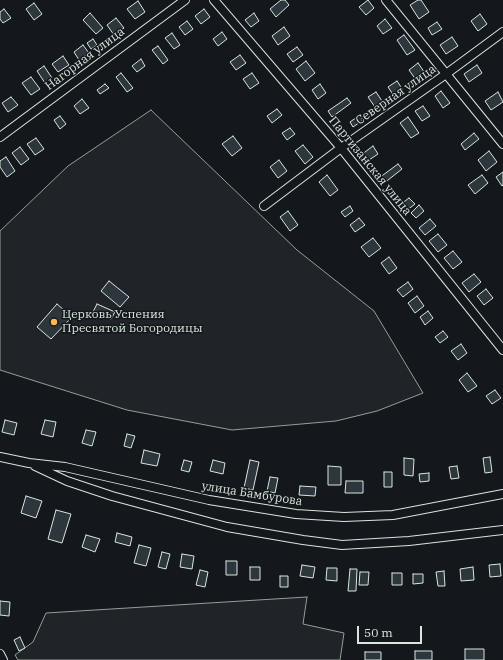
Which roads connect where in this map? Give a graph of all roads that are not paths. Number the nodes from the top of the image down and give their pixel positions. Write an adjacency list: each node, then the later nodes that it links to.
1 (185, 0): 6 (street, Нагорная улица)
2 (214, 0): 8 (street, Партизанская улица)
3 (386, 0): 5 (street)
4 (503, 32): 5 (street, Северная улица)
5 (446, 74): 7 (street); 8 (street, Северная улица)
6 (0, 137)
7 (503, 144)
8 (341, 148): 9 (street, Северная улица); 10 (street, Партизанская улица)
9 (264, 206)
10 (503, 350)
11 (0, 457): 12 (street, улица Бамбурова)
12 (29, 463): 13 (street, улица Бамбурова); 14 (street)
13 (503, 494)
14 (503, 530)
15 (0, 654): 16 (street)
16 (3, 660)

